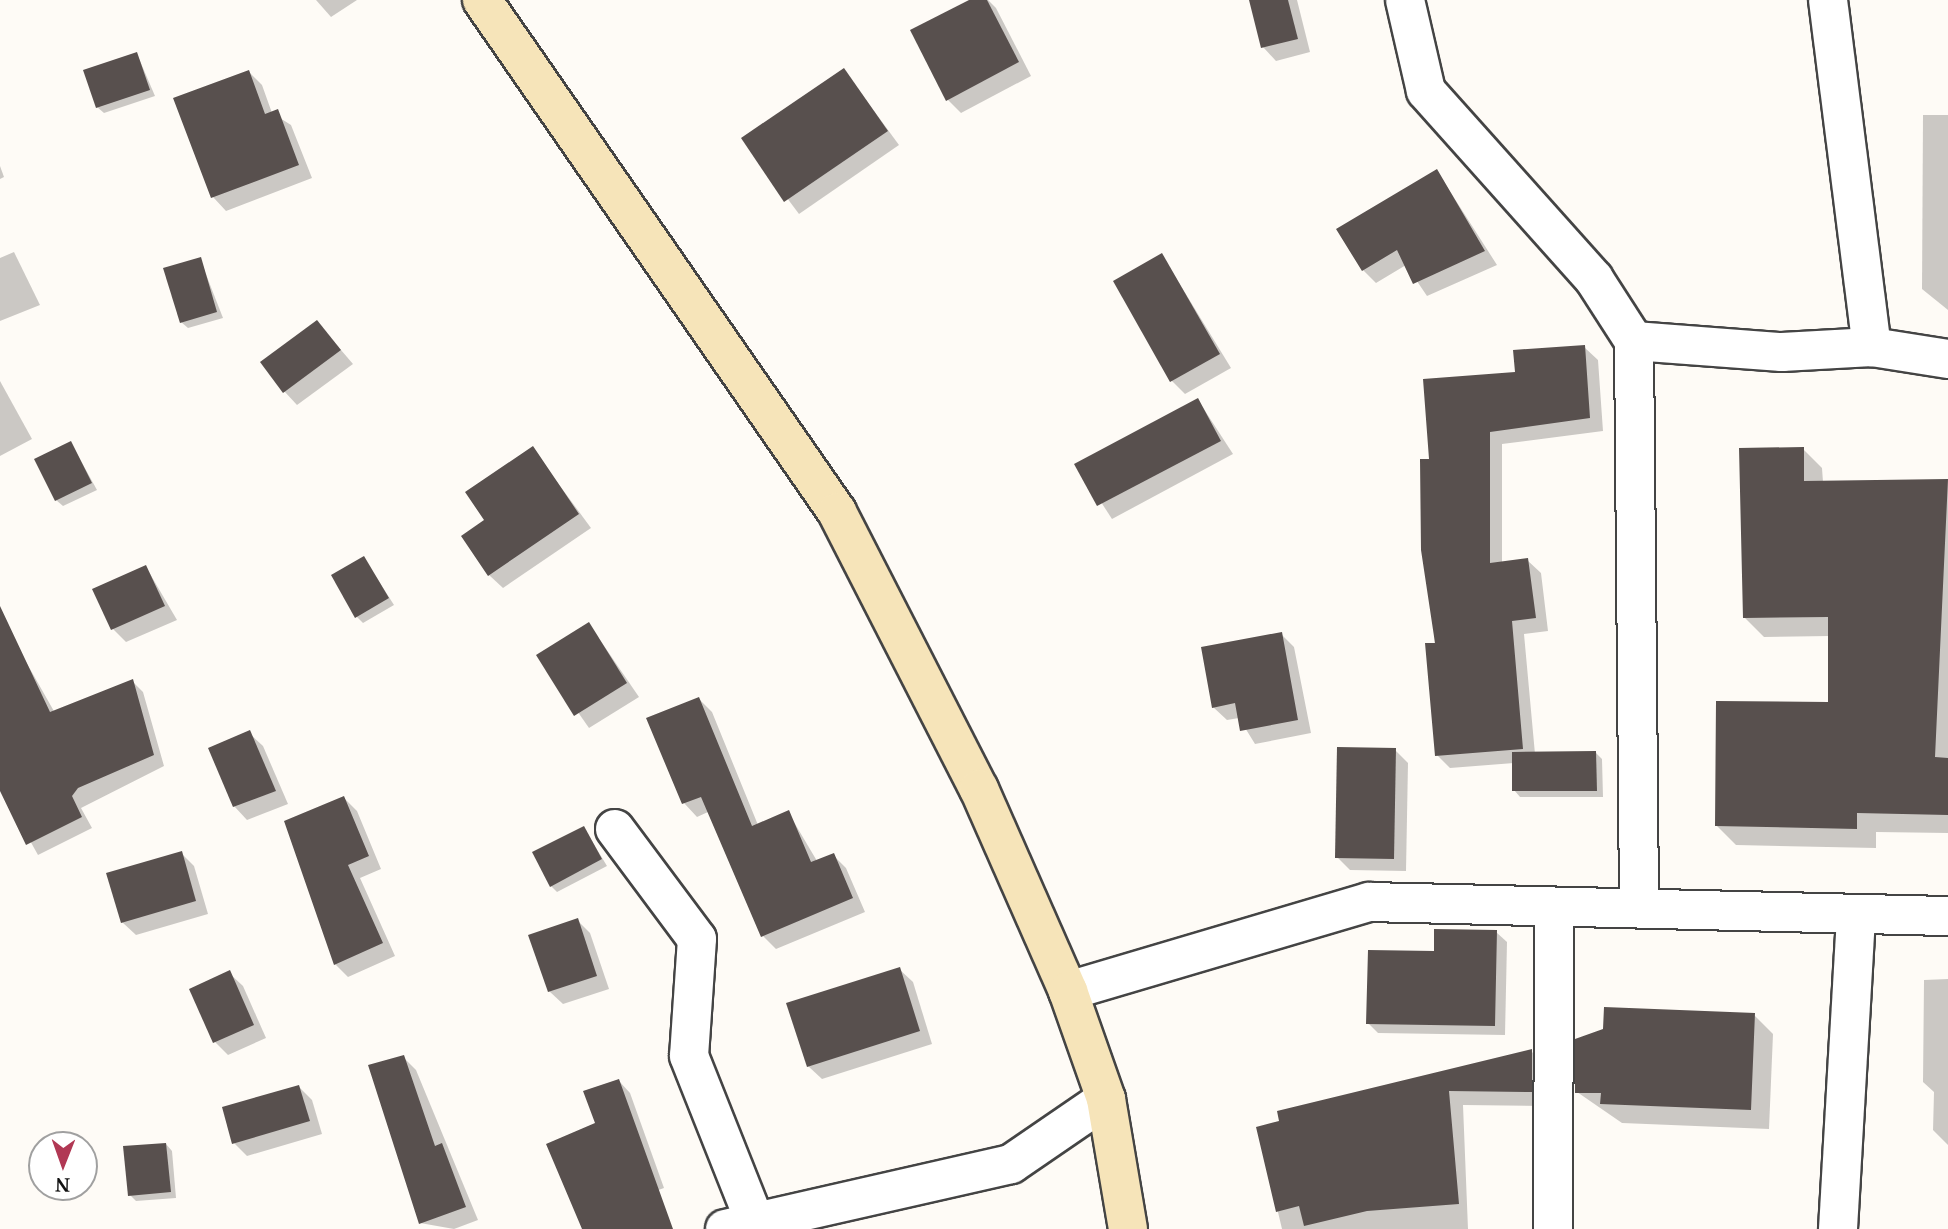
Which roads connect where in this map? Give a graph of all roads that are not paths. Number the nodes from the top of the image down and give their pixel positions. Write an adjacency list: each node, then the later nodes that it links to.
1 (482, 0): 12 (street)
2 (1405, 0): 4 (street)
3 (1828, 0): 5 (street)
4 (1634, 341): 5 (street); 9 (street)
5 (1872, 347): 6 (street)
6 (1948, 359)
7 (615, 829): 14 (street)
8 (1554, 907): 9 (street); 12 (street); 16 (street)
9 (1639, 908): 11 (street)
10 (1948, 916): 11 (street)
11 (1856, 917): 17 (street)
12 (1068, 991): 13 (street)
13 (1106, 1099): 14 (street); 15 (street)
14 (747, 1225)
15 (1128, 1229)
16 (1553, 1229)
17 (1838, 1229)

